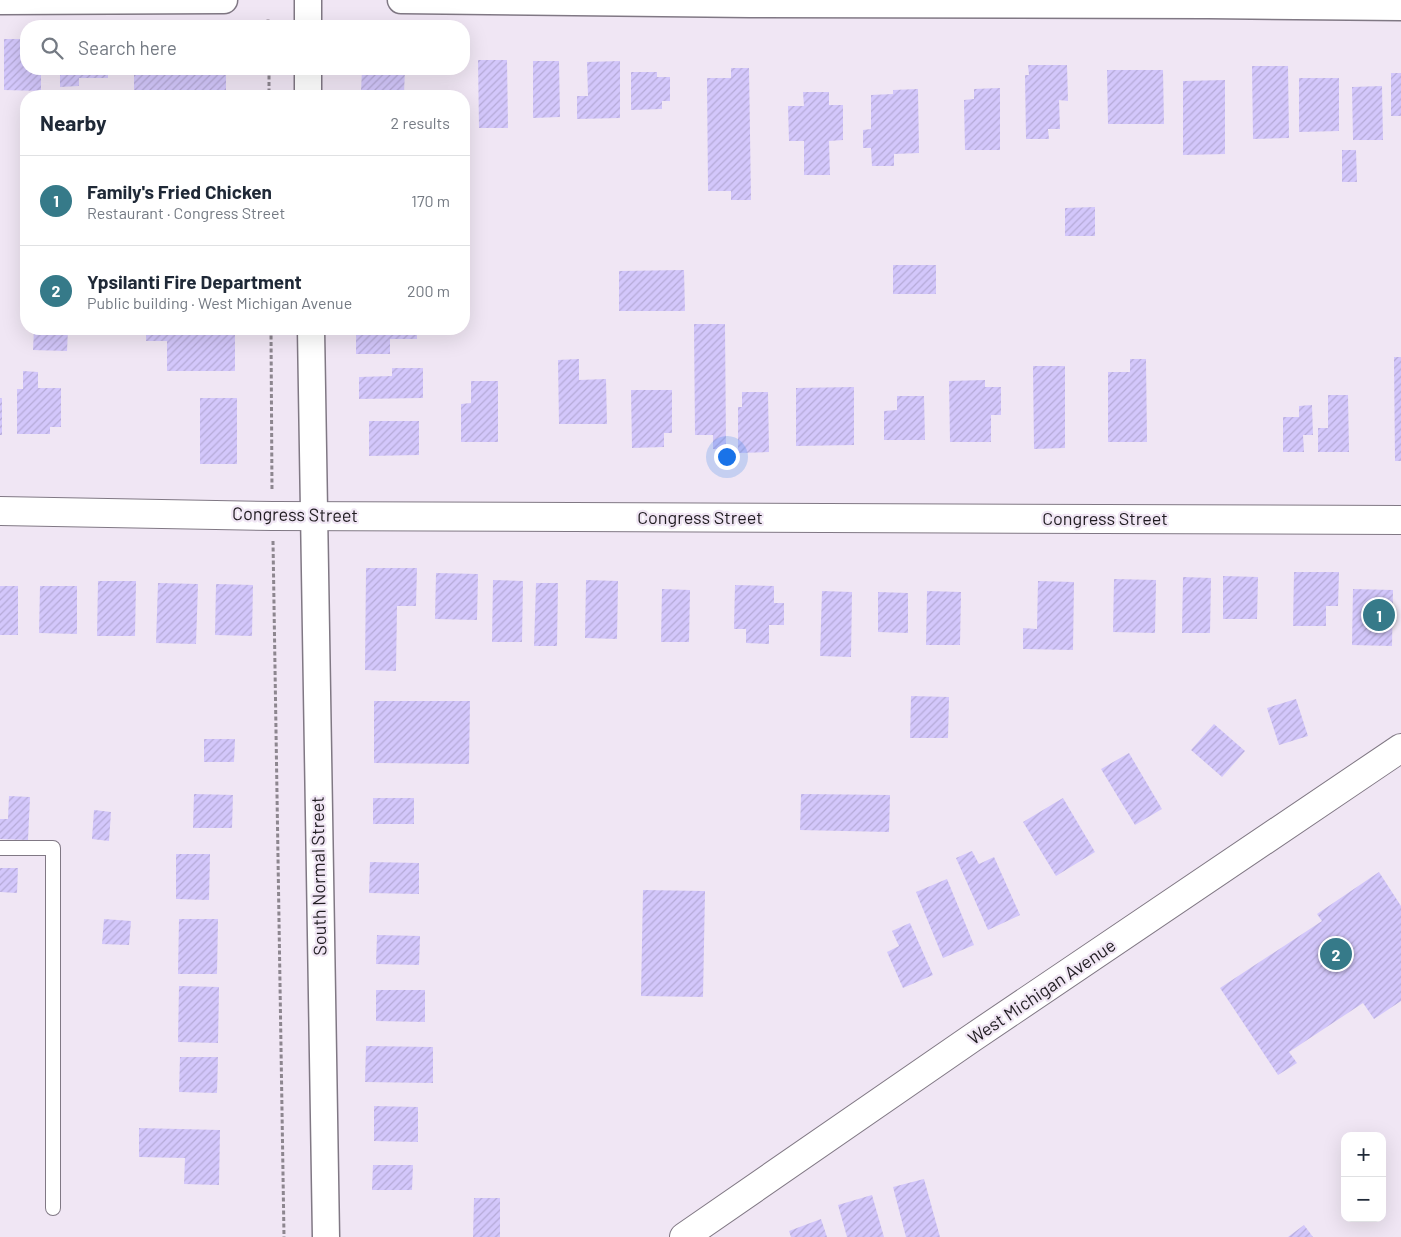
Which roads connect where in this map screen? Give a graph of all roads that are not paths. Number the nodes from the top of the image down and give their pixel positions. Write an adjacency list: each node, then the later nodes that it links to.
1 (224, 0): 4 (street)
2 (308, 0): 7 (street)
3 (401, 0): 5 (street)
4 (0, 1)
5 (1208, 3): 6 (street)
6 (1401, 8)
7 (308, 20)
8 (308, 75): 9 (street)
9 (308, 90)
10 (311, 335): 12 (street, South Normal Street)
11 (0, 511): 12 (street, Congress Street)
12 (313, 516): 13 (street, Congress Street); 17 (street, South Normal Street)
13 (1401, 520)
14 (1401, 748): 18 (street, West Michigan Avenue)
15 (0, 848): 16 (lane)
16 (53, 1208)
17 (326, 1237)
18 (684, 1237)

